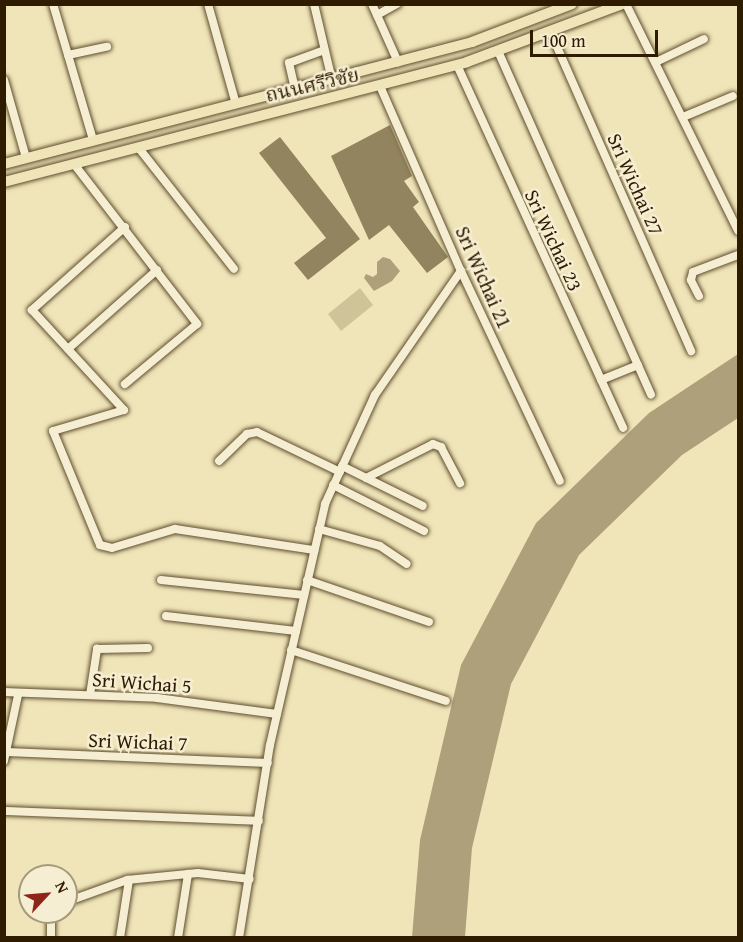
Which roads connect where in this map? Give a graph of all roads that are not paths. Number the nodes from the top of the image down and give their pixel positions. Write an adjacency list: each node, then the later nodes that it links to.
1 (53, 4): 14 (street)
2 (208, 4): 24 (street)
3 (314, 4): 12 (street)
4 (372, 4): 8 (street)
5 (398, 4): 8 (street)
6 (572, 4): 15 (main road, ถนนศรีวิชัย)
7 (624, 4): 9 (main road, ถนนศรีวิชัย); 16 (street)
8 (376, 15): 15 (street)
9 (550, 31): 13 (main road, ถนนศรีวิชัย); 44 (street, Sri Wichai 27)
10 (704, 39): 16 (street)
11 (106, 47): 14 (street)
12 (324, 50): 19 (street); 21 (street)
13 (498, 51): 17 (main road, ถนนศรีวิชัย); 45 (street)
14 (68, 55): 29 (street)
15 (398, 62): 19 (main road, ถนนศรีวิชัย)
16 (656, 62): 26 (street)
17 (457, 65): 20 (main road, ถนนศรีวิชัย); 46 (street, Sri Wichai 23)
18 (4, 80): 31 (street)
19 (332, 80): 21 (main road, ถนนศรีวิชัย)
20 (380, 86): 25 (main road, ถนนศรีวิชัย); 41 (street, Sri Wichai 21)
21 (295, 89): 23 (main road, ถนนศรีวิชัย)
22 (733, 96): 26 (street)
23 (251, 100): 24 (main road, ถนนศรีวิชัย); 25 (main road)
24 (236, 104): 27 (main road, ถนนศรีวิชัย)
25 (256, 115): 28 (main road, ถนนศรีวิชัย)
26 (682, 117): 35 (street)
27 (177, 119): 28 (main road); 29 (main road, ถนนศรีวิชัย)
28 (182, 136): 30 (main road, ถนนศรีวิชัย)
29 (93, 140): 31 (main road, ถนนศรีวิชัย)
30 (138, 147): 32 (main road, ถนนศรีวิชัย); 39 (street)
31 (26, 158): 33 (main road, ถนนศรีวิชัย)
32 (74, 164): 34 (main road, ถนนศรีวิชัย); 36 (street)
33 (4, 165)
34 (4, 182)
35 (735, 217): 37 (street)
36 (125, 227): 40 (street); 43 (street)
37 (738, 231)
38 (738, 255): 42 (street)
39 (234, 269)
40 (157, 270): 43 (street); 47 (street)
41 (461, 271): 51 (street); 53 (street, Sri Wichai 21)
42 (699, 296)
43 (68, 349): 59 (street)
44 (691, 351)
45 (638, 365): 46 (street); 48 (street)
46 (601, 380): 49 (street, Sri Wichai 23)
47 (125, 384)
48 (651, 395)
49 (622, 428)
50 (219, 461): 51 (street)
51 (341, 469): 52 (street); 55 (street)
52 (366, 478): 54 (street); 56 (street)
53 (560, 481)
54 (460, 483)
55 (333, 485): 57 (street); 58 (street)
56 (423, 506)
57 (319, 529): 59 (street); 60 (street)
58 (424, 531)
59 (314, 550): 61 (street)
60 (407, 564)
61 (307, 579): 63 (street); 65 (street)
62 (161, 580): 63 (street)
63 (304, 595): 66 (street)
64 (166, 616): 66 (street)
65 (429, 622)
66 (296, 631): 68 (street)
67 (148, 648): 71 (street)
68 (291, 650): 72 (street); 73 (street)
69 (4, 692): 70 (street, Sri Wichai 5)
70 (18, 695): 71 (street, Sri Wichai 5); 74 (street)
71 (90, 695): 73 (street, Sri Wichai 5)
72 (446, 701)
73 (278, 714): 75 (street)
74 (6, 756): 75 (street, Sri Wichai 7)
75 (268, 763): 77 (street)
76 (4, 811): 77 (street)
77 (259, 821): 79 (street)
78 (188, 874): 79 (street); 80 (street); 83 (street)
79 (250, 879): 84 (street)
80 (129, 880): 81 (street); 82 (street)
81 (78, 898)
82 (120, 938)
83 (178, 938)
84 (239, 938)

